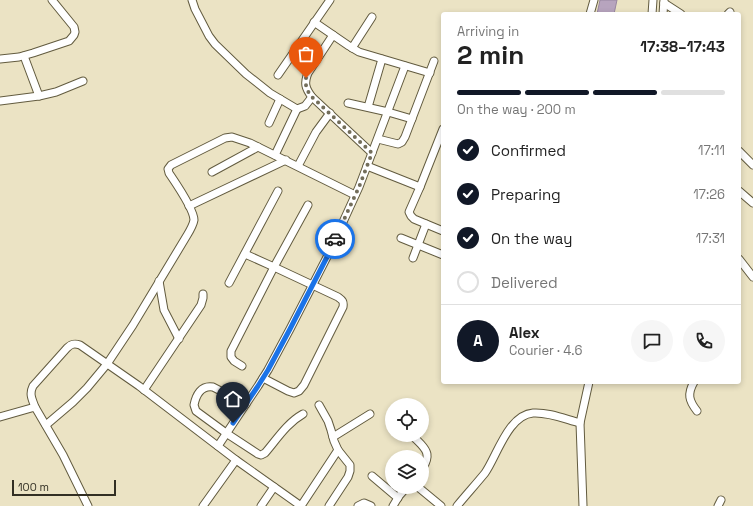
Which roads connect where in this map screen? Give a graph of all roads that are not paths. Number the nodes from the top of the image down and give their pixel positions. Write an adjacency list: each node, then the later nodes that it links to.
1 (52, 0): 15 (street)
2 (192, 0): 25 (street)
3 (330, 0): 12 (street)
4 (594, 0): 7 (street)
5 (653, 0): 8 (street)
6 (664, 1): 9 (street); 10 (street)
7 (591, 12)
8 (652, 12)
9 (663, 12)
10 (678, 12)
11 (372, 17): 14 (street)
12 (314, 22): 13 (street); 21 (street)
13 (333, 35): 14 (street); 24 (street)
14 (352, 48): 17 (street)
15 (24, 56): 16 (street); 23 (street)
16 (0, 59)
17 (382, 59): 19 (street); 28 (street)
18 (434, 61): 20 (street)
19 (405, 66): 20 (street); 30 (street)
20 (430, 73): 32 (street)
21 (278, 75)
22 (83, 80): 23 (street)
23 (39, 96): 26 (street)
24 (312, 97): 29 (street); 31 (street)
25 (280, 99): 29 (street); 33 (street)
26 (0, 101)
27 (348, 103): 28 (street)
28 (368, 107): 30 (street)
29 (298, 109): 39 (street)
30 (388, 112): 32 (street); 35 (street)
31 (330, 113): 37 (street); 42 (street)
32 (412, 119): 35 (street)
33 (270, 123)
34 (441, 134): 45 (street)
35 (378, 139): 37 (street)
36 (258, 147): 39 (street); 44 (street); 51 (street)
37 (372, 153): 43 (street)
38 (741, 154): 41 (street)
39 (275, 155): 40 (street)
40 (286, 160): 42 (street); 51 (street)
41 (753, 165)
42 (298, 166): 48 (street)
43 (367, 166): 45 (street); 48 (street)
44 (212, 172)
45 (420, 187): 52 (street)
46 (278, 191): 56 (street)
47 (741, 193): 50 (street)
48 (355, 195): 64 (street)
49 (308, 204): 60 (street)
50 (753, 204)
51 (189, 206): 62 (street)
52 (426, 224): 53 (street); 55 (street)
53 (441, 230)
54 (401, 238): 55 (street)
55 (418, 245): 57 (street); 58 (street)
56 (245, 254): 60 (street); 63 (street)
57 (441, 254)
58 (412, 258)
59 (741, 261): 61 (street)
60 (274, 267): 64 (street); 68 (street)
61 (751, 272)
62 (159, 281): 66 (street); 67 (street)
63 (229, 284)
64 (312, 285): 69 (street); 69 (street)
65 (203, 294): 66 (street)
66 (179, 339): 72 (street)
67 (107, 364): 72 (street); 75 (street); 81 (street)
68 (242, 366)
69 (263, 378): 73 (street)
70 (589, 384): 80 (street)
71 (693, 384): 76 (street)
72 (144, 390): 85 (street)
73 (246, 404): 82 (street); 82 (street)
74 (319, 405): 83 (street)
75 (35, 407): 79 (street); 81 (street)
76 (697, 411)
77 (303, 414): 82 (street)
78 (370, 414): 83 (street)
79 (0, 416)
80 (580, 423): 103 (street); 104 (street)
81 (46, 425): 94 (street)
82 (226, 433): 85 (street)
83 (333, 437): 86 (street)
84 (418, 442): 87 (street)
85 (218, 446): 88 (street)
86 (338, 450): 97 (street); 98 (street)
87 (426, 450)
88 (236, 460): 90 (street); 95 (street)
89 (372, 476): 93 (street)
90 (274, 487): 96 (street); 97 (street)
91 (401, 494): 93 (street)
92 (426, 494): 102 (street)
93 (398, 498): 101 (street)
94 (88, 506)
95 (203, 506)
96 (261, 506)
97 (301, 506)
98 (329, 506)
99 (358, 506): 100 (street)
100 (371, 506)
101 (393, 506)
102 (441, 506)
103 (458, 506)
104 (583, 506)

